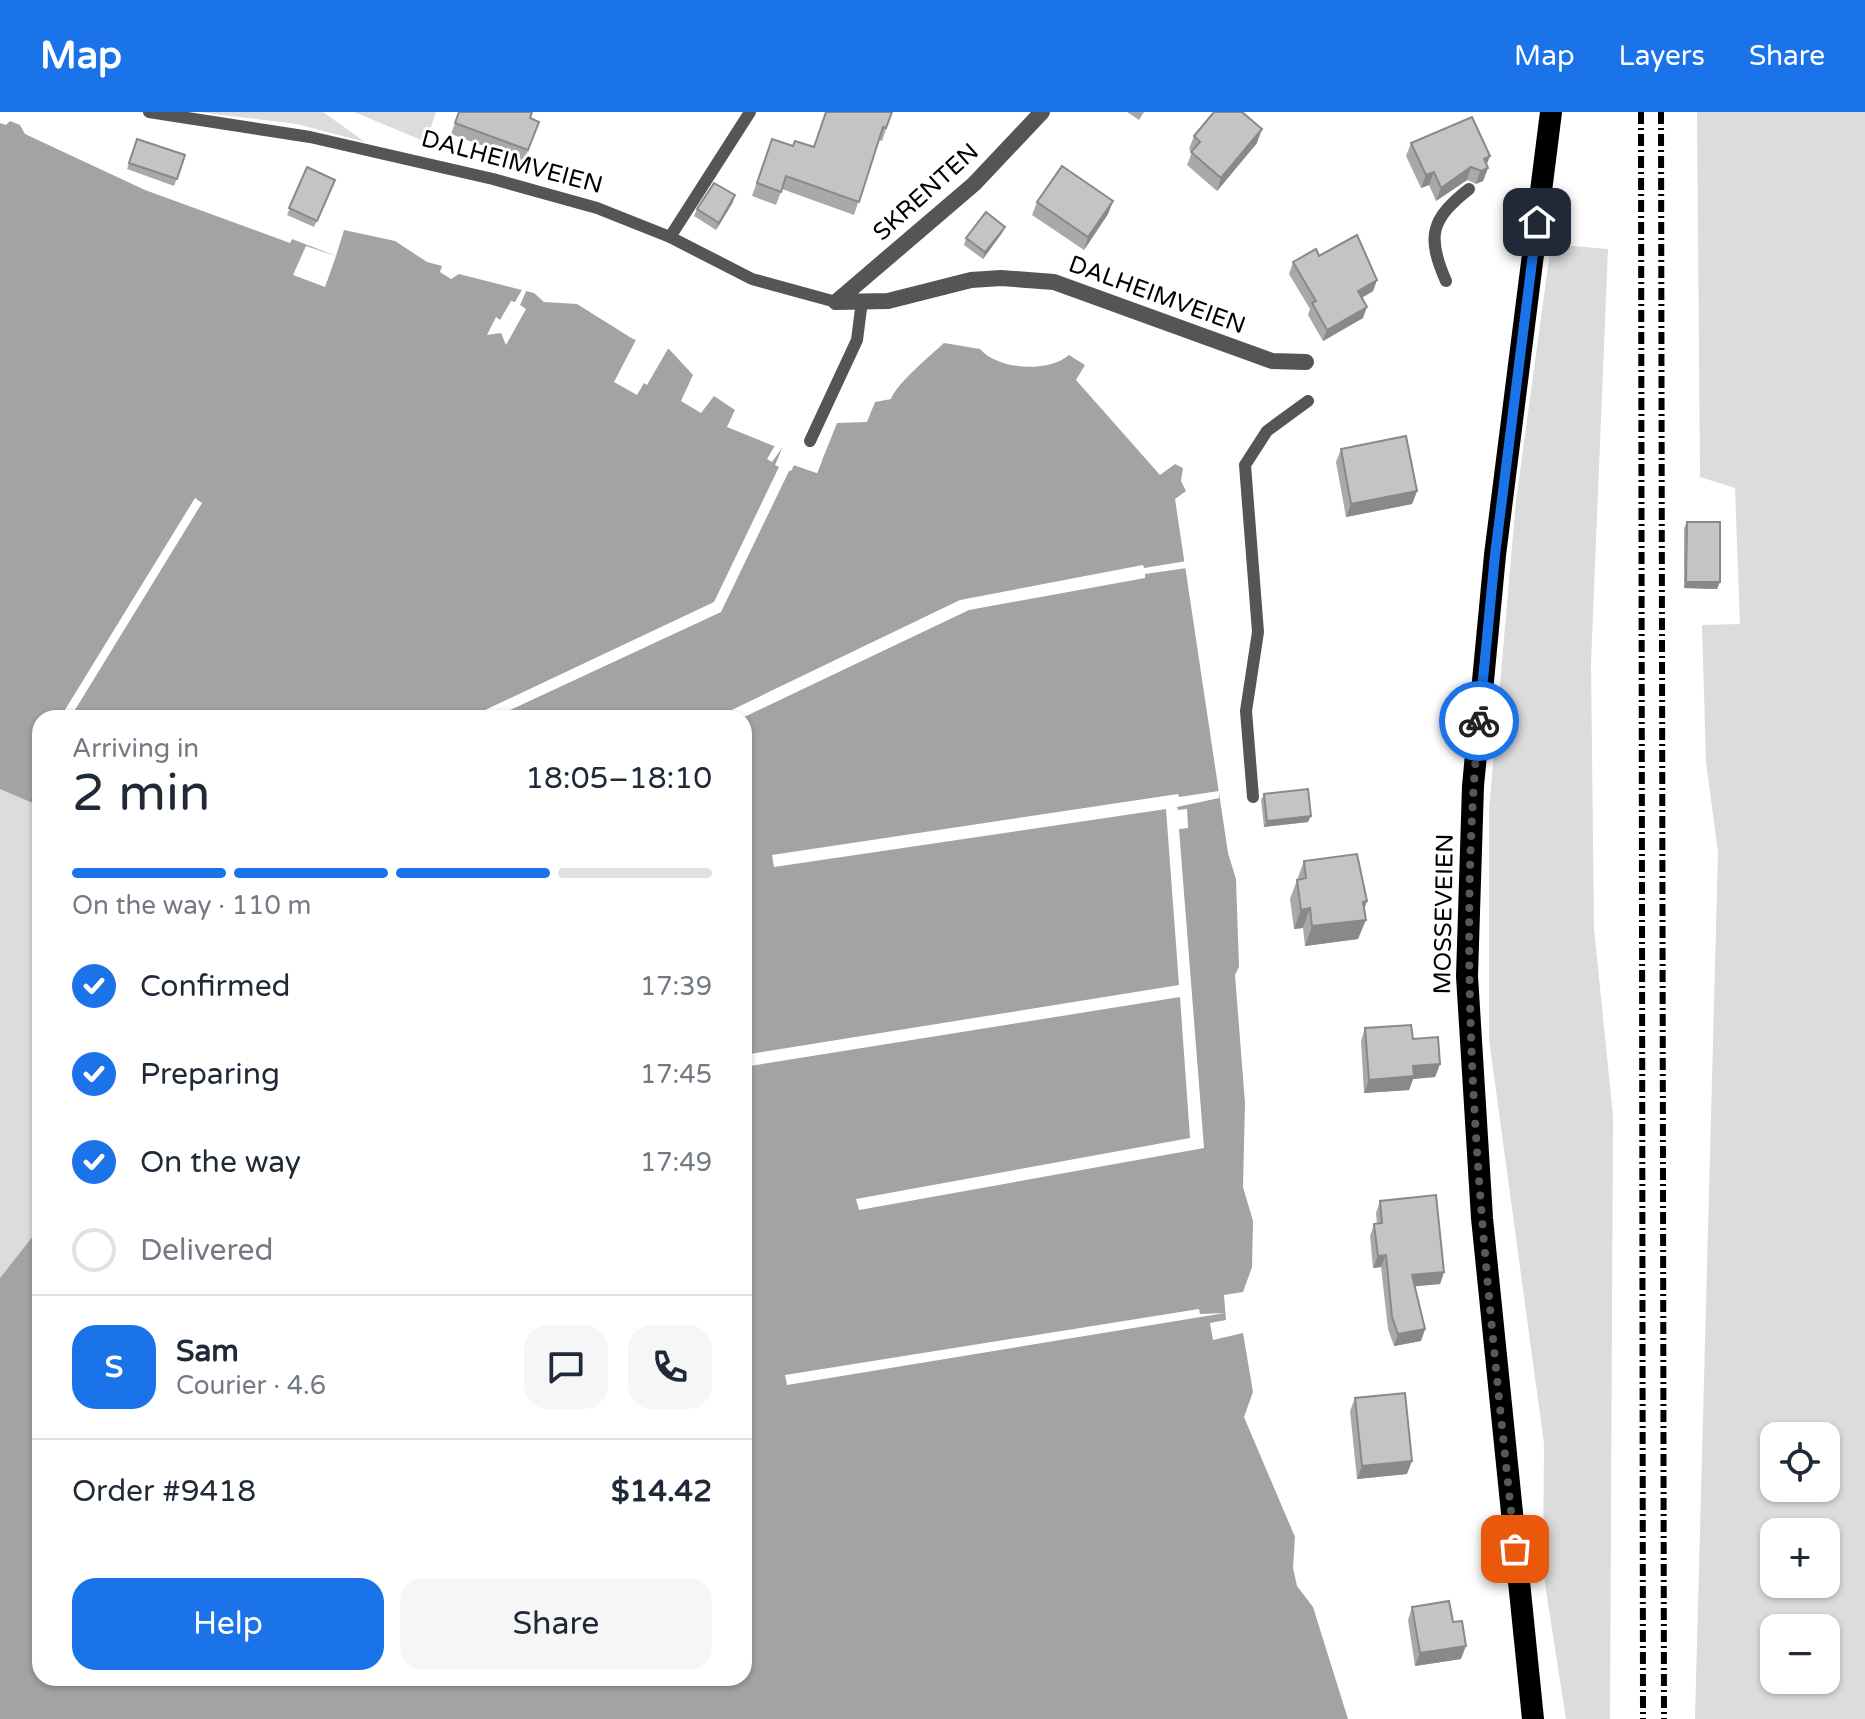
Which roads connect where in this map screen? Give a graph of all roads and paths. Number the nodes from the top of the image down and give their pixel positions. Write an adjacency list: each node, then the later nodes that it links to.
1 (149, 112): 6 (lane, DALHEIMVEIEN)
2 (750, 112): 6 (lane)
3 (1042, 112): 9 (street, SKRENTEN)
4 (1551, 112): 14 (highway, MOSSEVEIEN)
5 (1469, 189): 7 (lane)
6 (670, 237): 9 (lane, DALHEIMVEIEN)
7 (1446, 281)
8 (862, 301): 9 (street, DALHEIMVEIEN); 10 (street, DALHEIMVEIEN); 12 (lane)
9 (836, 302)
10 (1306, 362)
11 (1308, 401): 13 (lane)
12 (810, 441)
13 (1253, 797)
14 (1533, 1719)

